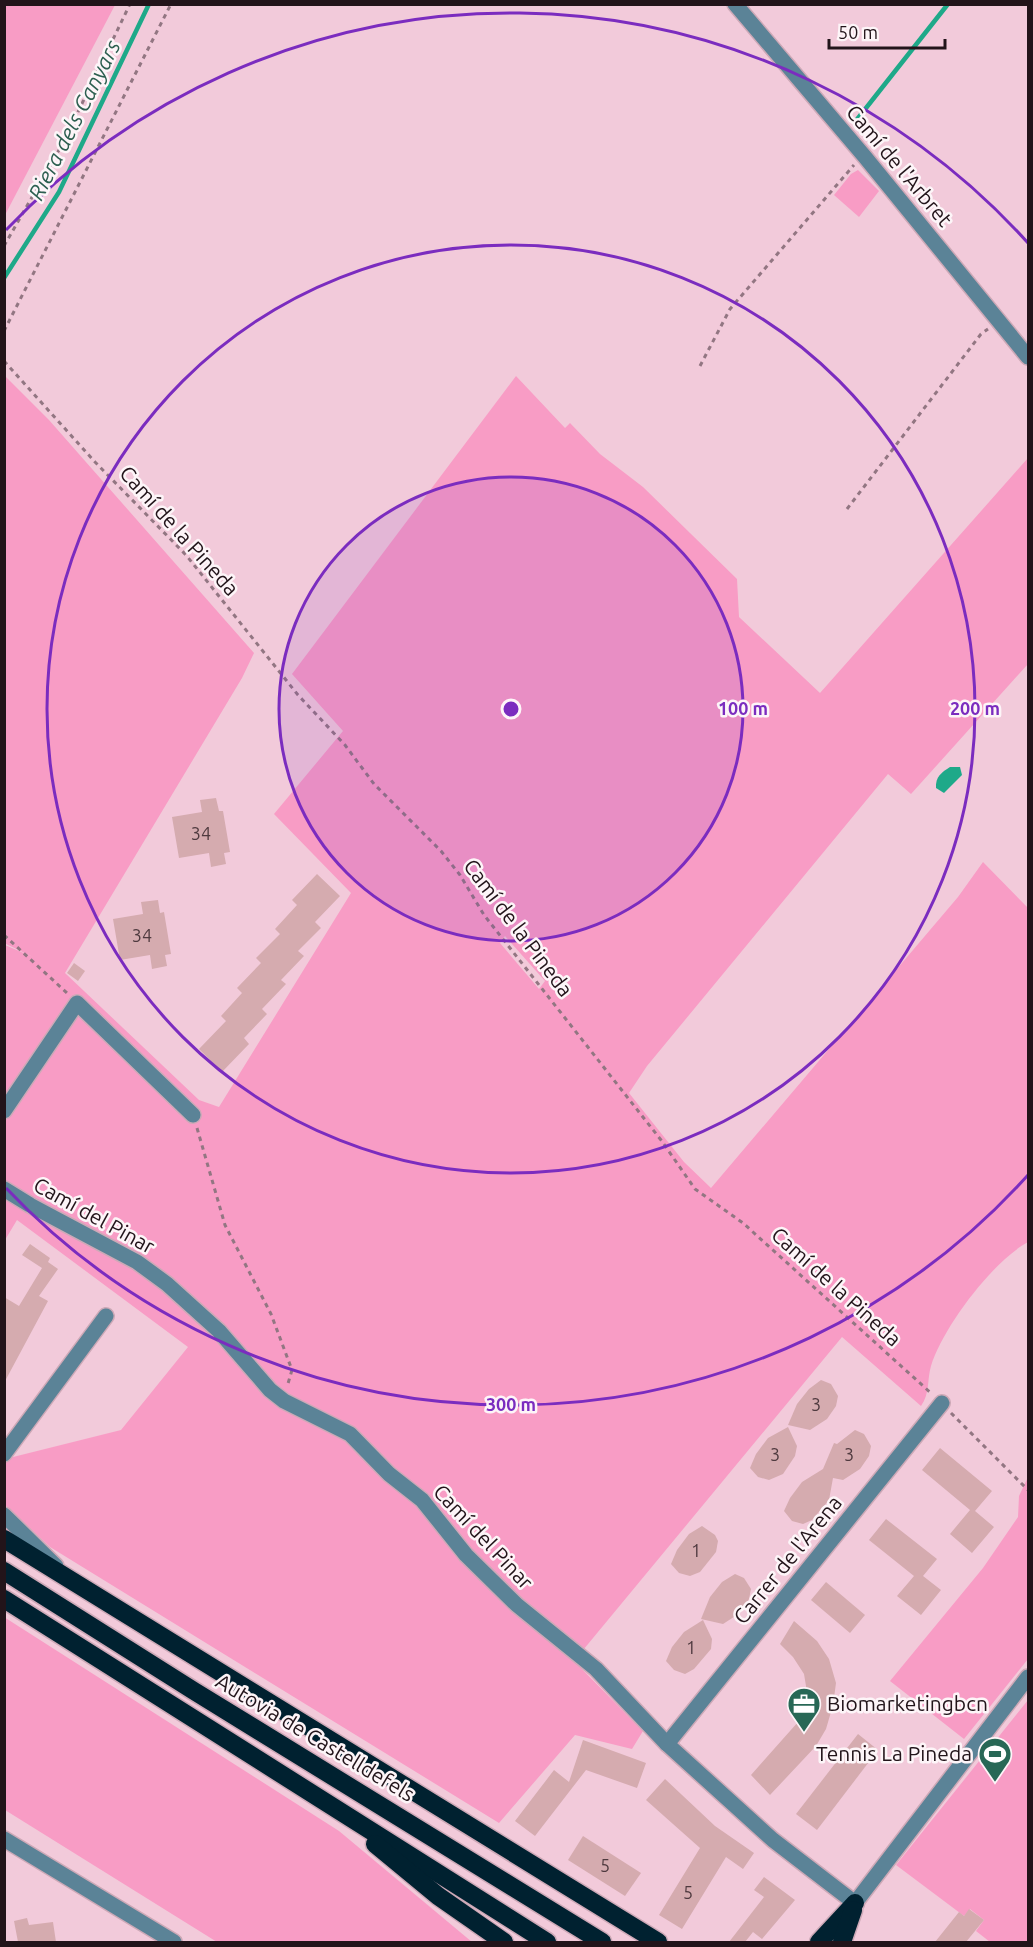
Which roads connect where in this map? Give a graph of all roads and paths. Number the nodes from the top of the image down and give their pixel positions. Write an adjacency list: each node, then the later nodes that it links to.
1 (130, 4): 5 (path)
2 (171, 4): 7 (path)
3 (735, 4): 4 (street, Camí de l'Arbret)
4 (865, 157): 6 (street, Camí de l'Arbret); 10 (path)
5 (4, 246)
6 (999, 321): 8 (street, Camí de l'Arbret); 11 (path)
7 (4, 331)
8 (1029, 357)
9 (4, 361): 19 (path, Camí de la Pineda)
10 (700, 366)
11 (847, 508)
12 (4, 936): 13 (path)
13 (77, 1003): 14 (street); 15 (street)
14 (4, 1111)
15 (193, 1115): 18 (path)
16 (4, 1189): 18 (street, Camí del Pinar)
17 (106, 1316): 20 (street)
18 (284, 1401): 28 (street, Camí del Pinar)
19 (942, 1403): 21 (path, Camí de la Pineda); 28 (street, Carrer de l'Arena)
20 (4, 1454)
21 (1029, 1490)
22 (4, 1515): 25 (street)
23 (4, 1539): 25 (highway)
24 (4, 1571): 35 (highway, Autovia de Castelldefels)
25 (66, 1576): 36 (highway)
26 (4, 1599): 29 (highway)
27 (1029, 1677): 31 (street)
28 (667, 1744): 31 (street, Camí del Pinar)
29 (315, 1795): 33 (highway); 34 (highway)
30 (4, 1839): 32 (street)
31 (855, 1903): 37 (highway); 38 (highway)
32 (174, 1942)
33 (504, 1942)
34 (547, 1942)
35 (603, 1942)
36 (658, 1942)
37 (819, 1942)
38 (842, 1942)

